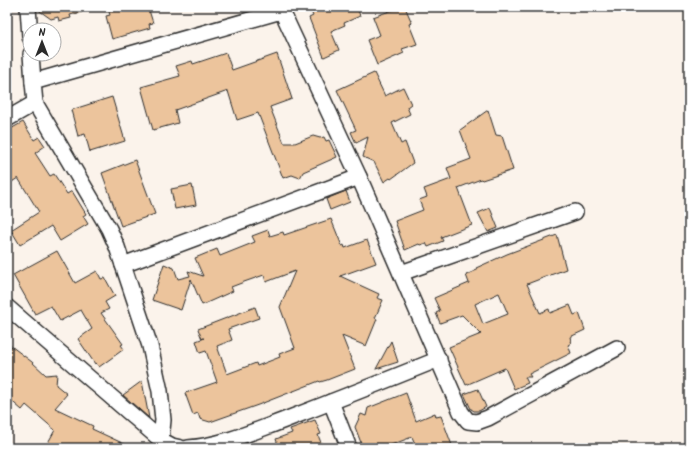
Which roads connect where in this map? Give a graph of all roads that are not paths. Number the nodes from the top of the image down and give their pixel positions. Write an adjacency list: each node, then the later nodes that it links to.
1 (28, 7): 3 (street)
2 (280, 9): 5 (street); 8 (street)
3 (29, 22)
4 (32, 62): 5 (street)
5 (33, 82): 6 (street)
6 (35, 103): 7 (street); 10 (street)
7 (7, 119)
8 (359, 177): 10 (street); 11 (street)
9 (575, 212): 11 (street)
10 (123, 265): 16 (street)
11 (401, 273): 14 (street)
12 (7, 307): 16 (street)
13 (617, 348): 14 (street)
14 (439, 359): 15 (street)
15 (331, 402): 18 (street); 19 (street)
16 (161, 440): 17 (street)
17 (181, 448)
18 (188, 448)
19 (349, 448)

